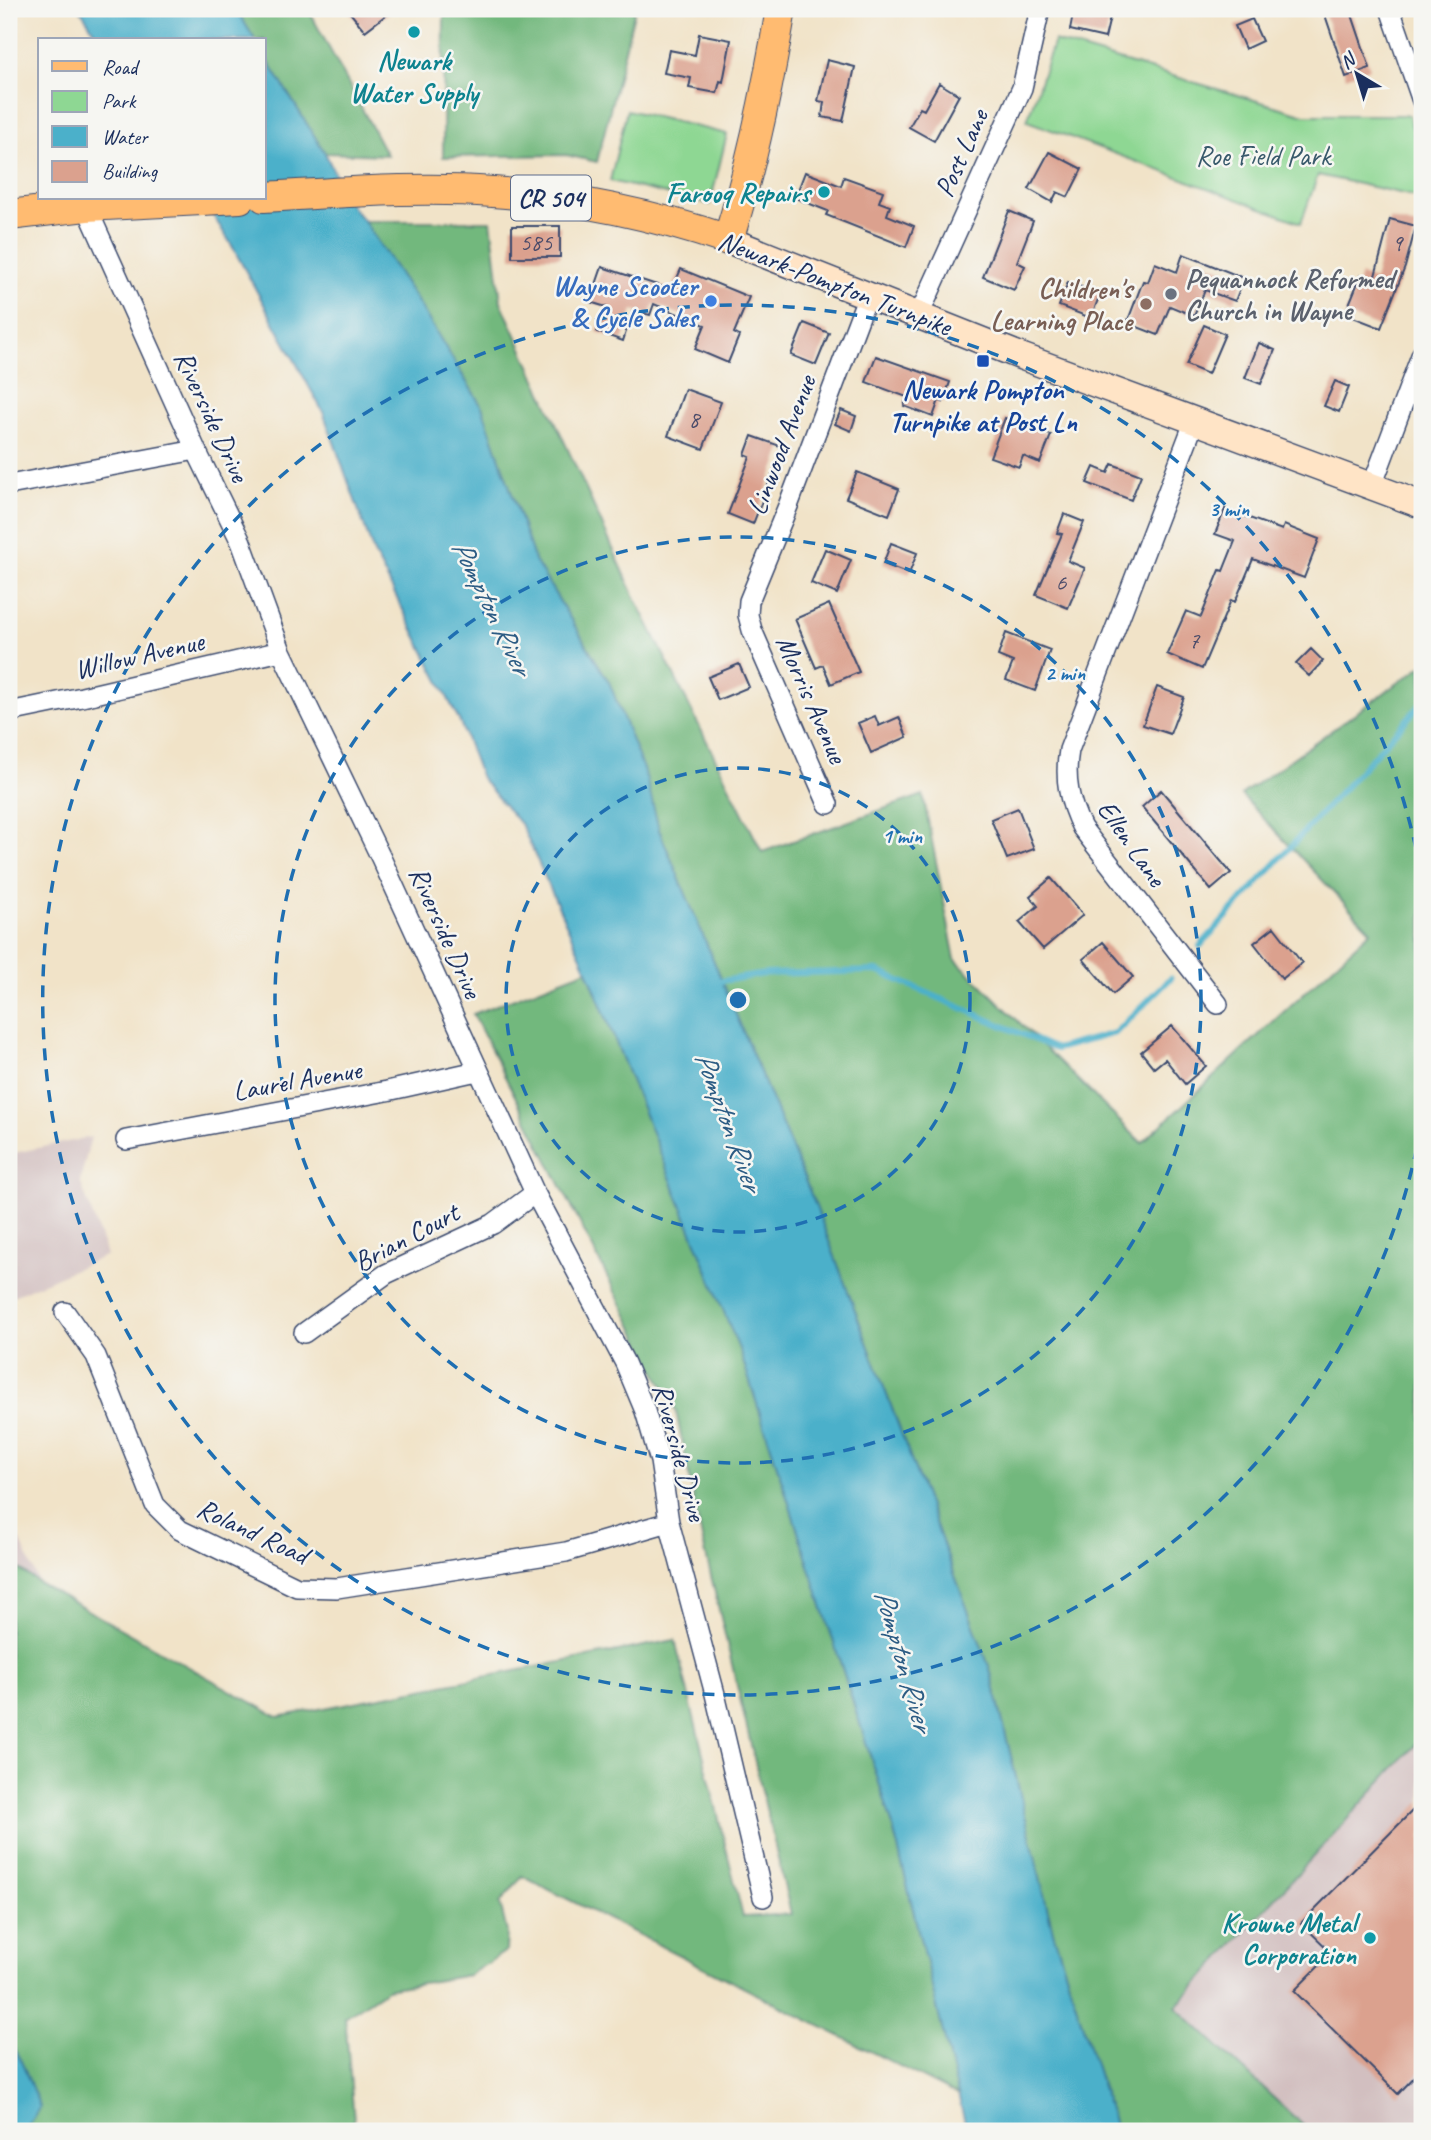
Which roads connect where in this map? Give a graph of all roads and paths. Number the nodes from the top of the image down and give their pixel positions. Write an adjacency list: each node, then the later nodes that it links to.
1 (781, 9): 9 (main road)
2 (1040, 9): 11 (street, Post Lane)
3 (1390, 9): 4 (street)
4 (1422, 101)
5 (266, 197): 9 (main road, Newark-Pompton Turnpike / CR 504)
6 (185, 200): 7 (main road)
7 (86, 206): 8 (main road); 14 (street, Riverside Drive)
8 (9, 215)
9 (728, 240): 10 (main road, Newark-Pompton Turnpike)
10 (868, 295): 11 (main road, Newark-Pompton Turnpike); 18 (street, Linwood Avenue)
11 (919, 315): 13 (main road, Newark-Pompton Turnpike)
12 (1422, 354): 16 (street)
13 (1195, 420): 16 (main road, Newark-Pompton Turnpike); 22 (street, Ellen Lane)
14 (196, 450): 15 (street); 19 (street, Riverside Drive)
15 (9, 485)
16 (1372, 485): 17 (main road, Newark-Pompton Turnpike)
17 (1422, 505)
18 (748, 615): 21 (street, Morris Avenue)
19 (281, 651): 20 (street, Willow Avenue); 23 (street, Riverside Drive)
20 (9, 712)
21 (828, 804)
22 (1219, 1004)
23 (477, 1071): 24 (street, Laurel Avenue); 25 (street, Riverside Drive)
24 (127, 1140)
25 (535, 1193): 27 (street, Brian Court); 28 (street, Riverside Drive)
26 (65, 1312): 28 (street, Roland Road)
27 (304, 1333)
28 (669, 1522): 29 (street, Riverside Drive)
29 (763, 1897)

